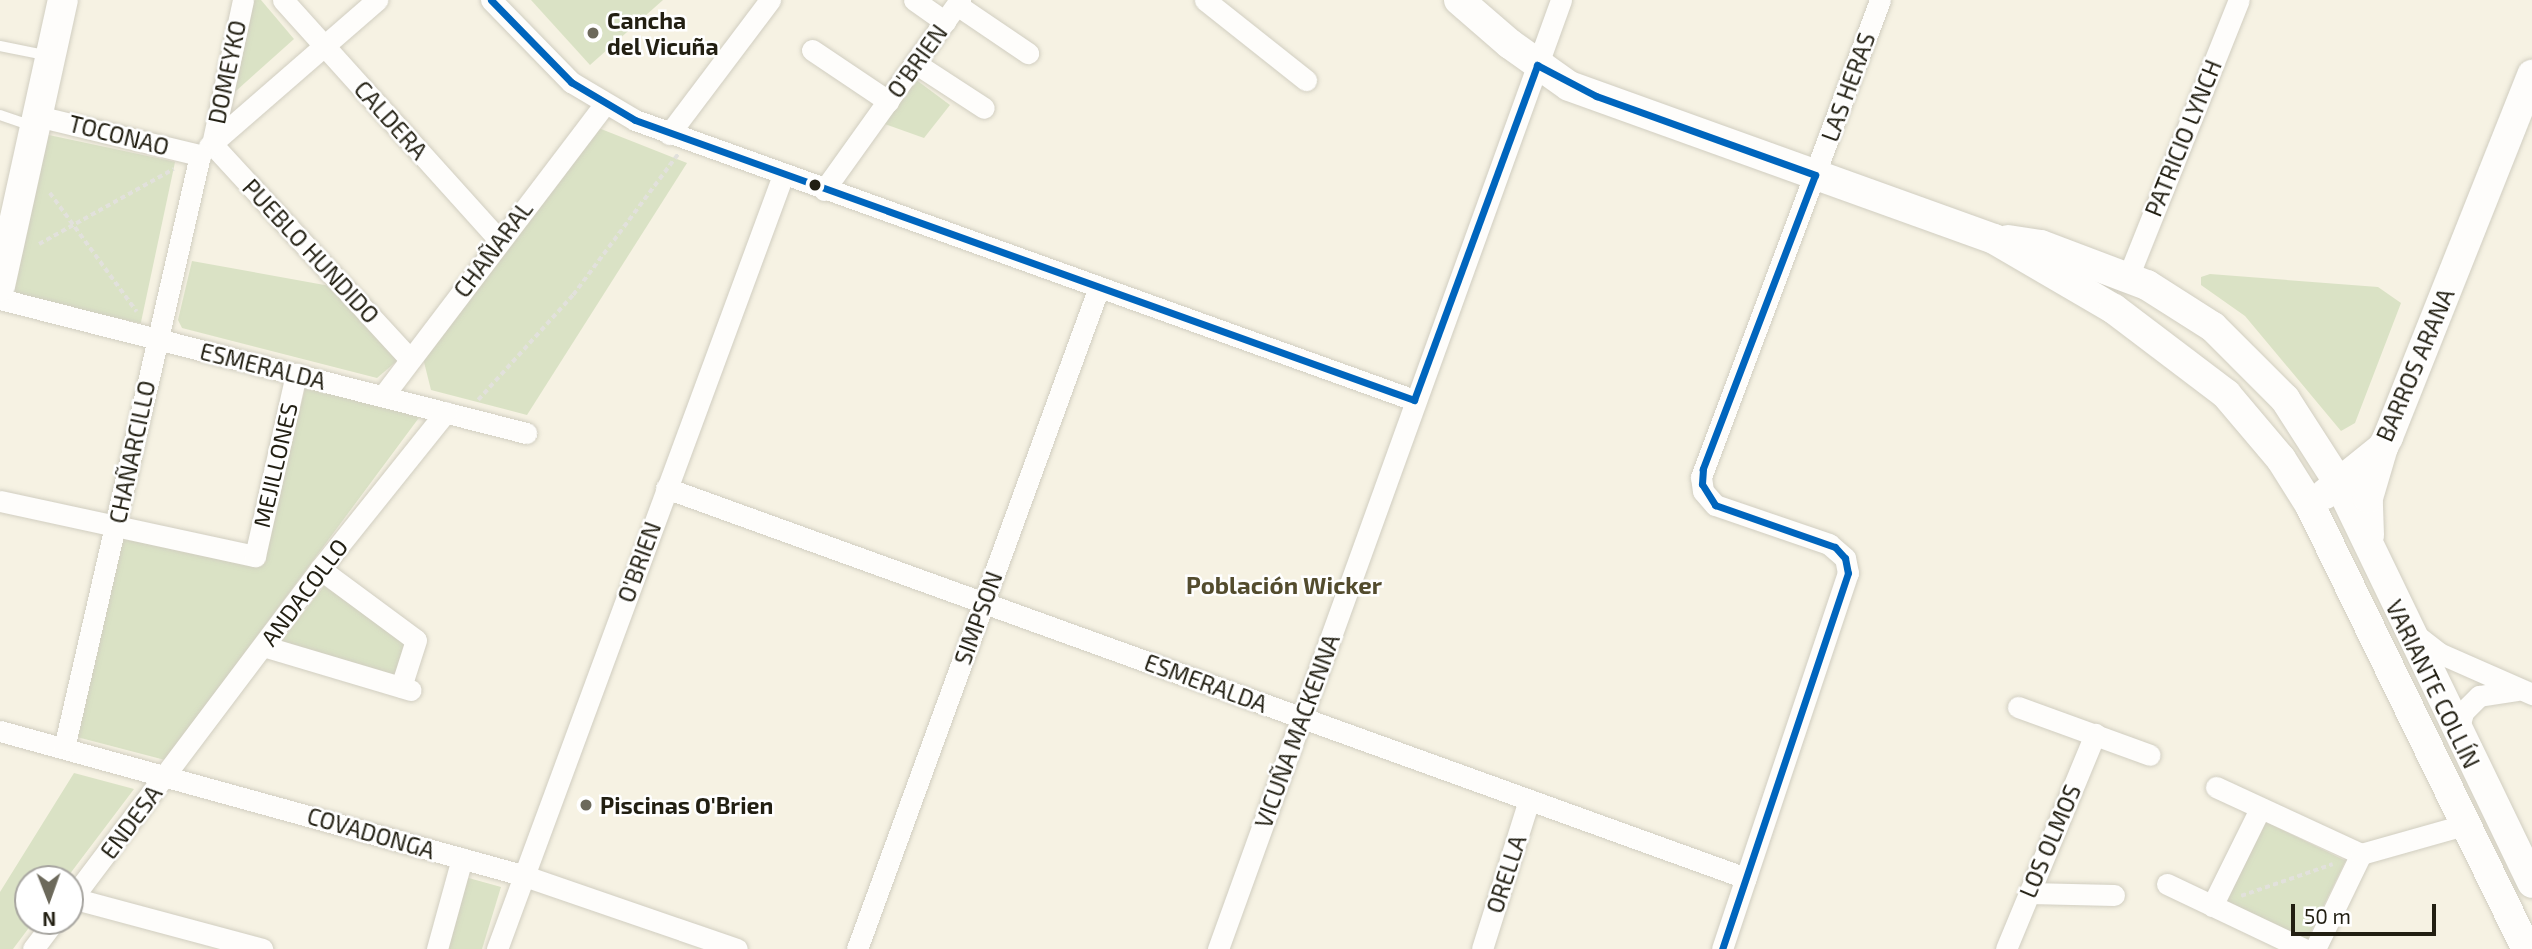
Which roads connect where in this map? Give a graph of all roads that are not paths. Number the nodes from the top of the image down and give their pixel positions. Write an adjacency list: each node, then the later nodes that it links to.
1 (63, 0): 18 (main road)
2 (243, 0): 29 (street, DOMEYKO)
3 (283, 0): 15 (street, CALDERA)
4 (377, 0): 15 (street)
5 (491, 0): 24 (street)
6 (770, 0): 28 (street)
7 (914, 0): 13 (street)
8 (1205, 0): 22 (street)
9 (1459, 0): 20 (main road)
10 (1561, 0): 20 (street, VICUÑA MACKENNA)
11 (1880, 0): 31 (street, LAS HERAS)
12 (2239, 0): 35 (street, PATRICIO LYNCH)
13 (954, 9): 17 (street); 19 (street, O'BRIEN)
14 (0, 46): 18 (lane)
15 (324, 46): 29 (street); 34 (street, CALDERA)
16 (811, 50): 23 (street)
17 (1028, 53)
18 (51, 56): 27 (main road)
19 (915, 63): 23 (street, O'BRIEN); 25 (street)
20 (1537, 65): 31 (main road); 43 (street, VICUÑA MACKENNA)
21 (2532, 75): 46 (main road, BARROS ARANA)
22 (1306, 80)
23 (888, 101): 32 (street, O'BRIEN)
24 (605, 104): 28 (street); 34 (street, CHAÑARAL)
25 (984, 108)
26 (0, 115): 27 (lane)
27 (36, 121): 29 (street, TOCONAO); 36 (main road)
28 (678, 137): 30 (street)
29 (206, 149): 39 (street, CHAÑARCILLO); 40 (street, PUEBLO HUNDIDO)
30 (783, 175): 32 (street); 48 (street, O'BRIEN)
31 (1815, 175): 33 (main road); 73 (street, LAS HERAS)
32 (824, 190): 37 (street)
33 (1994, 239): 35 (main road, VARIANTE COLLÍN); 50 (main road)
34 (500, 241): 40 (street, CHAÑARAL)
35 (2128, 277): 47 (main road, VARIANTE COLLÍN)
36 (0, 286)
37 (1099, 288): 43 (street); 54 (street, SIMPSON)
38 (0, 299): 39 (street, ESMERALDA)
39 (157, 339): 41 (street, ESMERALDA); 51 (street, CHAÑARCILLO)
40 (410, 358): 42 (street, CHAÑARAL)
41 (296, 373): 42 (street, ESMERALDA); 51 (street, MEJILLONES)
42 (383, 396): 44 (street, ESMERALDA)
43 (1414, 400): 59 (street, VICUÑA MACKENNA)
44 (454, 414): 45 (street, ESMERALDA); 53 (street, ANDACOLLO)
45 (526, 433)
46 (2383, 447): 47 (main road, BARROS ARANA); 52 (main road)
47 (2339, 483): 50 (main road, BARROS ARANA); 52 (main road, VARIANTE COLLÍN)
48 (666, 488): 54 (street, ESMERALDA); 72 (street, O'BRIEN)
49 (0, 501): 51 (street)
50 (2310, 505): 69 (main road, VARIANTE COLLÍN)
51 (117, 526): 63 (street, CHAÑARCILLO)
52 (2378, 567): 55 (main road, VARIANTE COLLÍN)
53 (320, 569): 56 (street, ANDACOLLO); 56 (street)
54 (984, 603): 59 (street, ESMERALDA); 85 (street, SIMPSON)
55 (2405, 625): 57 (street); 62 (main road, VARIANTE COLLÍN)
56 (263, 646): 65 (street, ANDACOLLO)
57 (2527, 692): 62 (street)
58 (2018, 707): 61 (street)
59 (1303, 718): 67 (street, ESMERALDA); 86 (street, VICUÑA MACKENNA)
60 (0, 731): 63 (street, COVADONGA)
61 (2095, 734): 64 (street); 77 (street, LOS OLMOS)
62 (2457, 735): 75 (main road, VARIANTE COLLÍN)
63 (64, 748): 65 (street, COVADONGA)
64 (2150, 755)
65 (166, 776): 71 (street, COVADONGA); 74 (street, ENDESA)
66 (2216, 787): 68 (street)
67 (1530, 800): 73 (street, ESMERALDA); 87 (street, ORELLA)
68 (2260, 809): 70 (street); 80 (street)
69 (2464, 825): 70 (street); 92 (main road, VARIANTE COLLÍN)
70 (2361, 854): 91 (street)
71 (462, 859): 72 (street, COVADONGA); 82 (street)
72 (522, 875): 83 (street, O'BRIEN); 84 (street, COVADONGA)
73 (1746, 878): 88 (street)
74 (84, 883)
75 (2532, 883)
76 (2167, 884): 80 (street)
77 (2029, 893): 78 (street); 89 (street, LOS OLMOS)
78 (2114, 895)
79 (84, 903): 81 (street)
80 (2212, 906): 90 (street)
81 (262, 949)
82 (436, 949)
83 (497, 949)
84 (737, 949)
85 (857, 949)
86 (1218, 949)
87 (1482, 949)
88 (1722, 949)
89 (2006, 949)
90 (2304, 949)
91 (2315, 949)
92 (2527, 949)

